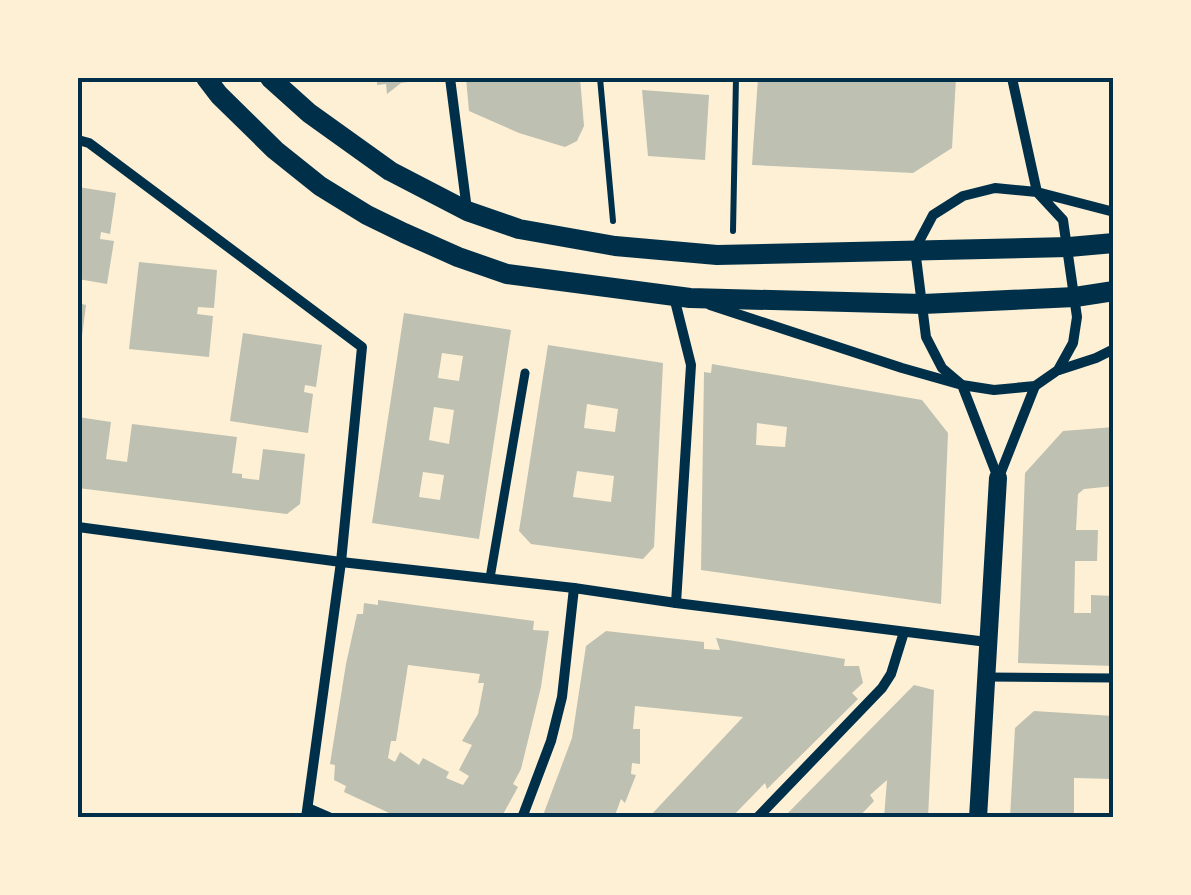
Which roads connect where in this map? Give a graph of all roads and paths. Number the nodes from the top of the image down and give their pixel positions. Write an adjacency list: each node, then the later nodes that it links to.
1 (206, 78): 17 (main road)
2 (270, 78): 9 (main road)
3 (450, 78): 9 (street)
4 (600, 78): 12 (path)
5 (736, 78): 15 (path)
6 (1012, 78): 8 (street)
7 (78, 140): 27 (street)
8 (1037, 192): 10 (street); 13 (street); 14 (street)
9 (467, 211): 12 (main road)
10 (1114, 212)
11 (1114, 243): 13 (main road)
12 (615, 246): 15 (main road)
13 (1069, 247): 14 (main road); 18 (street)
14 (915, 249): 15 (main road); 19 (street)
15 (732, 254)
16 (1114, 291): 18 (main road)
17 (682, 297): 19 (main road); 23 (street); 30 (street)
18 (1075, 297): 19 (main road); 21 (street)
19 (923, 304): 23 (street)
20 (1114, 348): 21 (street)
21 (1058, 370): 24 (street)
22 (525, 373): 28 (street)
23 (962, 385): 24 (street); 25 (street)
24 (1035, 386): 25 (street)
25 (998, 478): 32 (street)
26 (78, 527): 27 (street)
27 (341, 562): 28 (street); 35 (street)
28 (490, 578): 29 (street)
29 (574, 588): 30 (street); 37 (street)
30 (676, 604): 31 (street)
31 (904, 632): 32 (street); 38 (street)
32 (987, 642): 33 (street)
33 (986, 678): 34 (street); 39 (street)
34 (1114, 678)
35 (307, 812): 36 (street)
36 (331, 818)
37 (522, 818)
38 (757, 818)
39 (978, 818)

